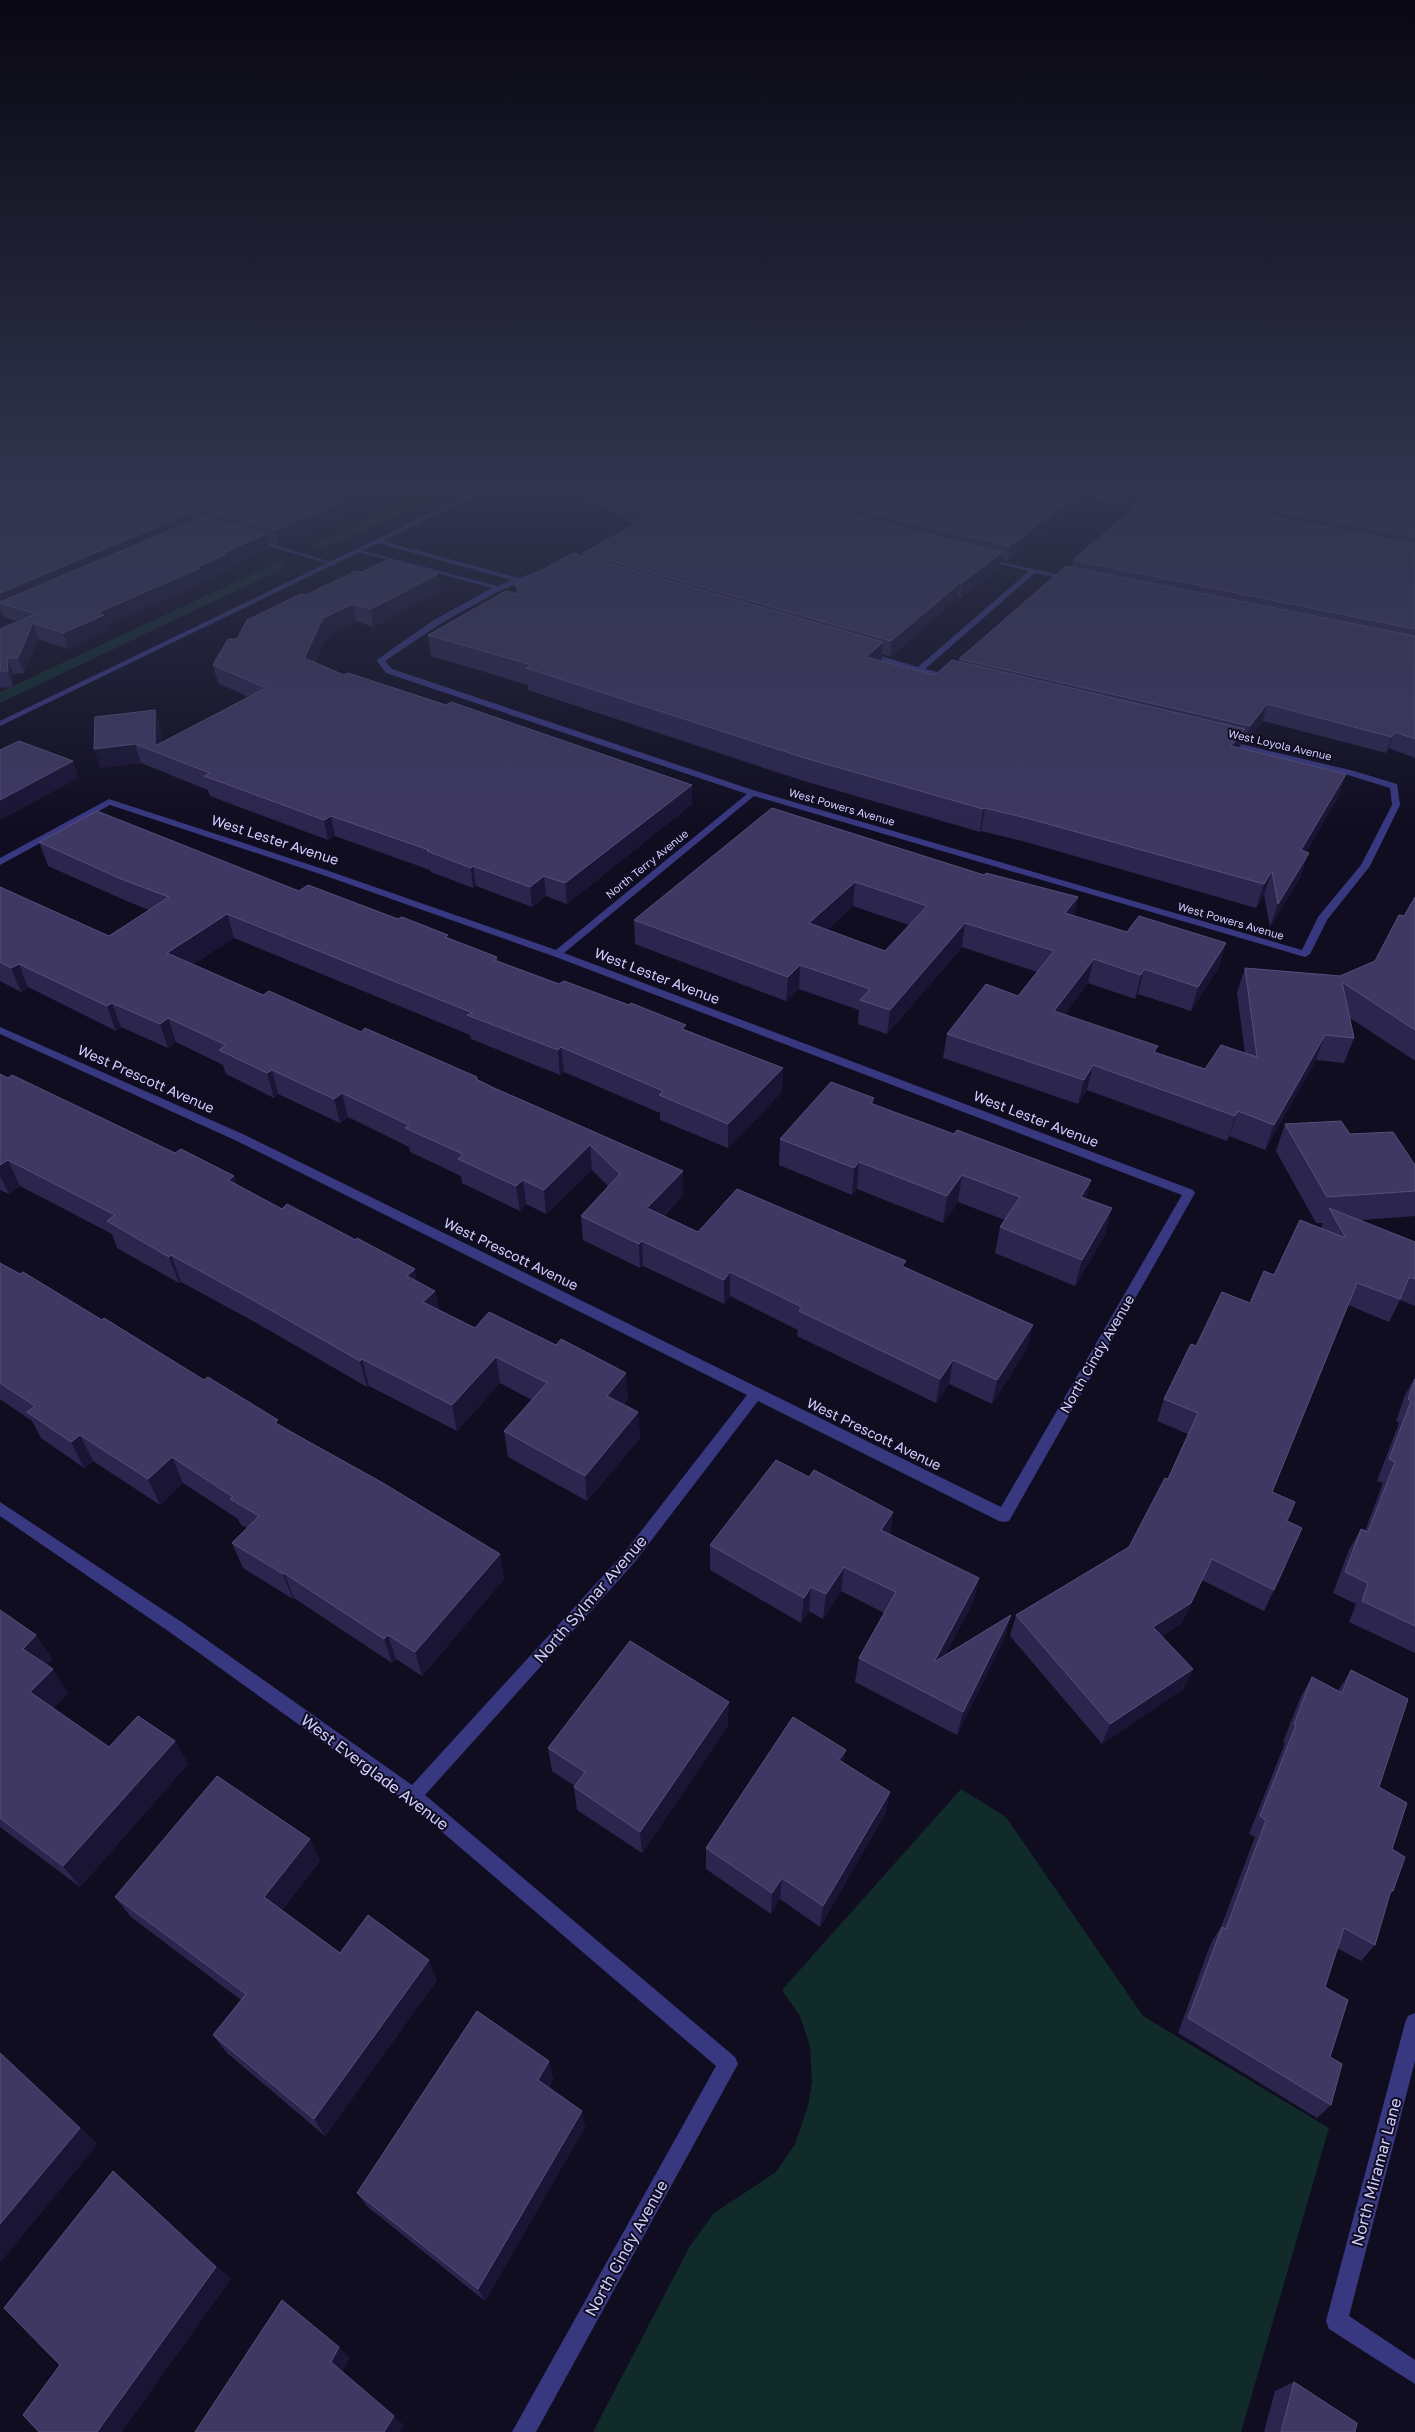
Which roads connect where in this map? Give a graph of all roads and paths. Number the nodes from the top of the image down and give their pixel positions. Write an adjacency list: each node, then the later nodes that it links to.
1 (261, 599): 6 (street)
2 (477, 599): 7 (street, West Powers Avenue)
3 (683, 599): 5 (street, West Loyola Avenue)
4 (999, 599): 5 (street)
5 (919, 670): 10 (street, West Loyola Avenue)
6 (0, 724)
7 (753, 793): 9 (street, North Terry Avenue); 10 (street, West Powers Avenue)
8 (0, 862): 9 (street, West Lester Avenue)
9 (557, 954): 12 (street, West Lester Avenue)
10 (1305, 954)
11 (0, 1030): 13 (street, West Prescott Avenue)
12 (1189, 1193): 15 (street, North Cindy Avenue)
13 (757, 1392): 15 (street, West Prescott Avenue); 16 (street, North Sylmar Avenue)
14 (0, 1508): 16 (street, West Everglade Avenue)
15 (1004, 1516)
16 (413, 1796): 18 (street, West Everglade Avenue)
17 (1415, 2023): 19 (street, North Miramar Lane)
18 (728, 2064): 20 (street, North Cindy Avenue)
19 (1415, 2373)
20 (523, 2432)

